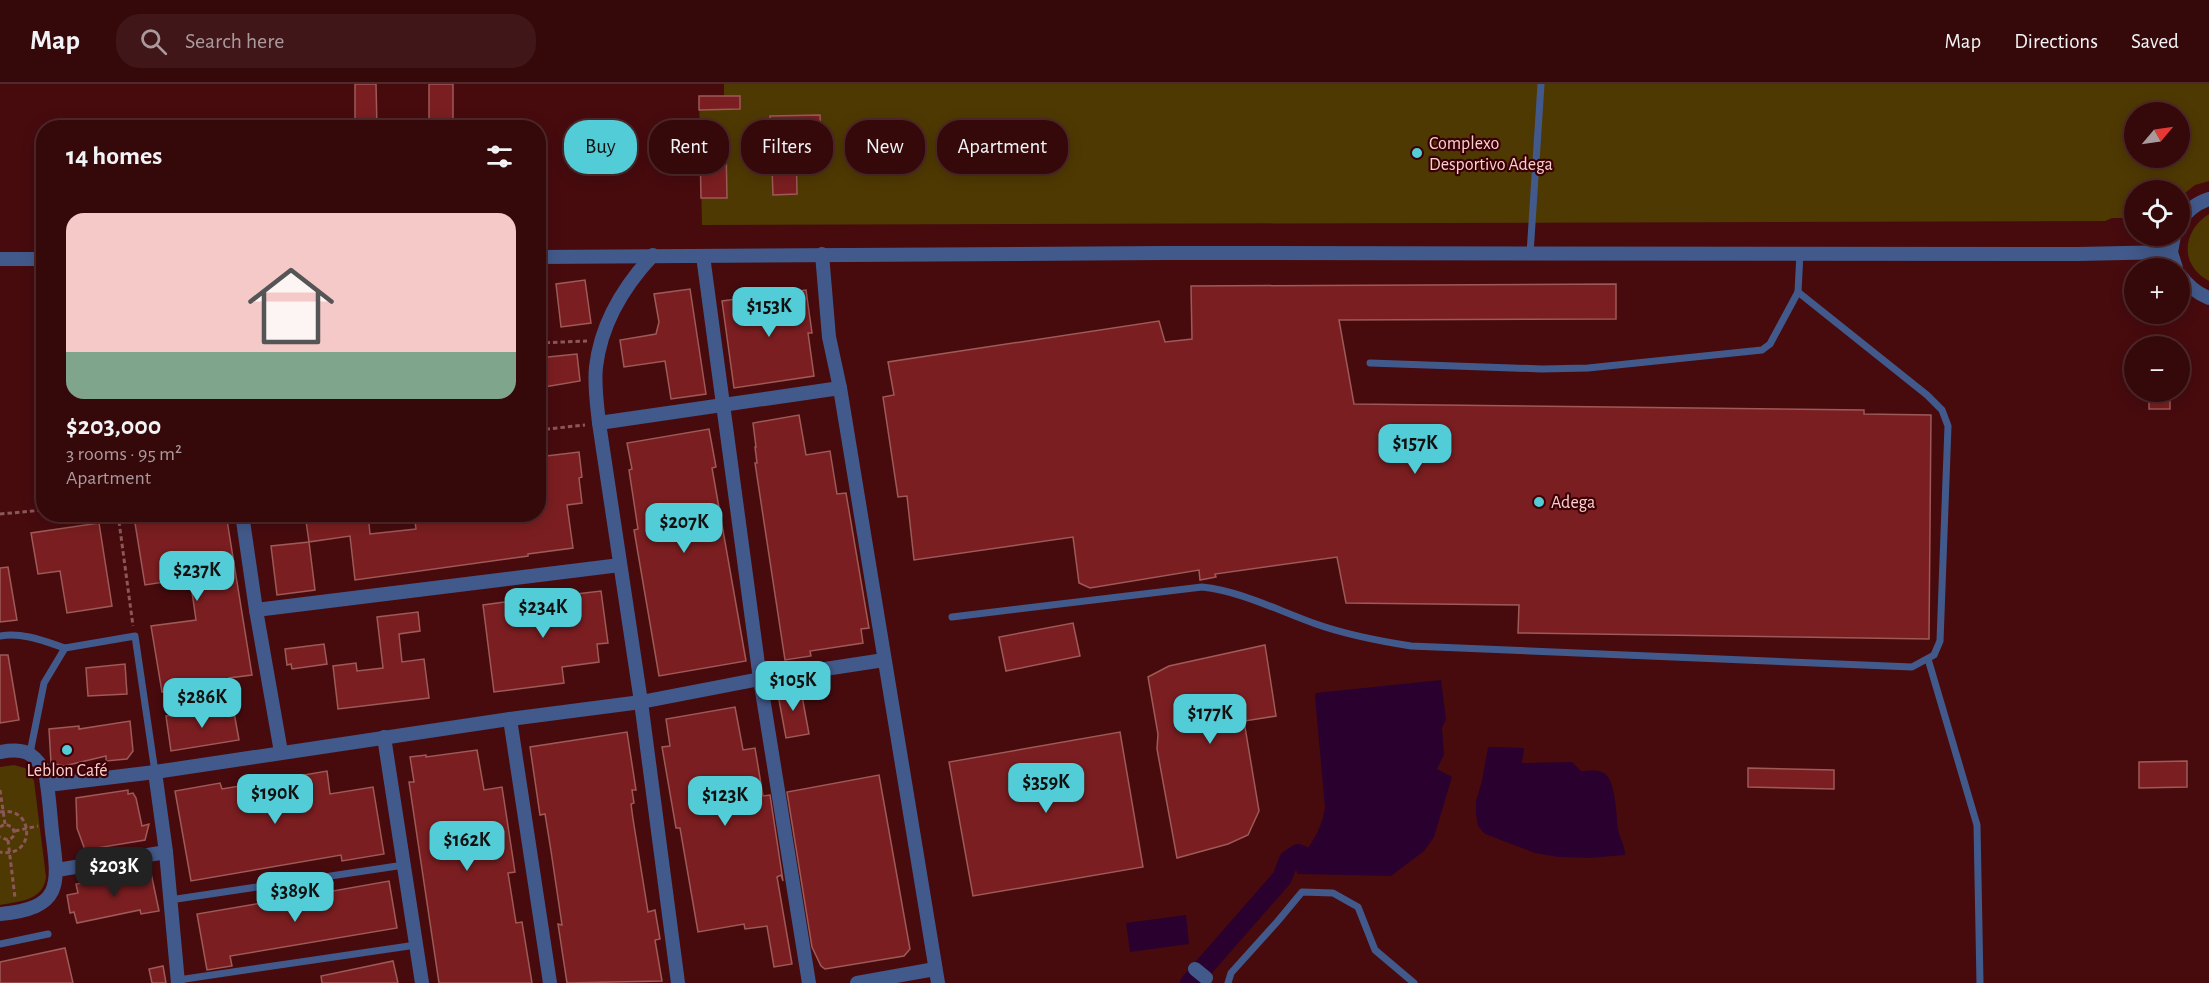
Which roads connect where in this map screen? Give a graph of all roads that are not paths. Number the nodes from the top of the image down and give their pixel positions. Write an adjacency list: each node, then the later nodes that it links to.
1 (1541, 84): 9 (lane)
2 (2209, 200): 3 (street)
3 (2190, 209)
4 (2172, 246): 5 (street)
5 (2171, 252): 6 (street); 13 (street)
6 (1800, 253): 9 (street); 16 (lane)
7 (653, 255): 10 (street); 11 (street); 21 (street)
8 (822, 255): 9 (street); 10 (street); 19 (street)
9 (1530, 255)
10 (703, 256): 20 (street)
11 (546, 257)
12 (1, 258): 14 (street)
13 (2173, 258)
14 (36, 259)
15 (2190, 287): 17 (street)
16 (1798, 292): 18 (lane); 28 (lane)
17 (2209, 298)
18 (1370, 363)
19 (840, 388): 20 (street); 29 (street)
20 (721, 405): 21 (street); 30 (street)
21 (599, 423): 23 (street)
22 (243, 522): 24 (street)
23 (620, 565): 24 (street); 31 (street)
24 (256, 610): 35 (street)
25 (952, 617): 28 (lane)
26 (0, 636): 27 (lane)
27 (65, 648): 36 (lane); 37 (lane)
28 (1928, 659): 58 (lane)
29 (884, 660): 30 (street); 48 (street)
30 (760, 679): 31 (street); 54 (street)
31 (641, 702): 32 (street); 53 (street)
32 (510, 719): 33 (street); 52 (street)
33 (384, 738): 35 (street); 40 (street)
34 (0, 752): 36 (street)
35 (281, 752): 37 (street)
36 (30, 753): 38 (street)
37 (155, 772): 38 (street); 39 (street)
38 (48, 785): 41 (street)
39 (166, 852): 41 (street); 42 (street)
40 (404, 865): 42 (lane); 46 (street)
41 (57, 870): 43 (street)
42 (170, 900): 50 (street)
43 (0, 915)
44 (48, 934): 45 (lane)
45 (0, 944)
46 (416, 945): 50 (lane); 51 (street)
47 (1195, 969): 49 (street)
48 (937, 976): 55 (street)
49 (1206, 978)
50 (178, 981)
51 (422, 983)
52 (550, 983)
53 (678, 983)
54 (809, 983)
55 (857, 983)
56 (1228, 983): 57 (lane)
57 (1414, 983)
58 (1980, 983)

